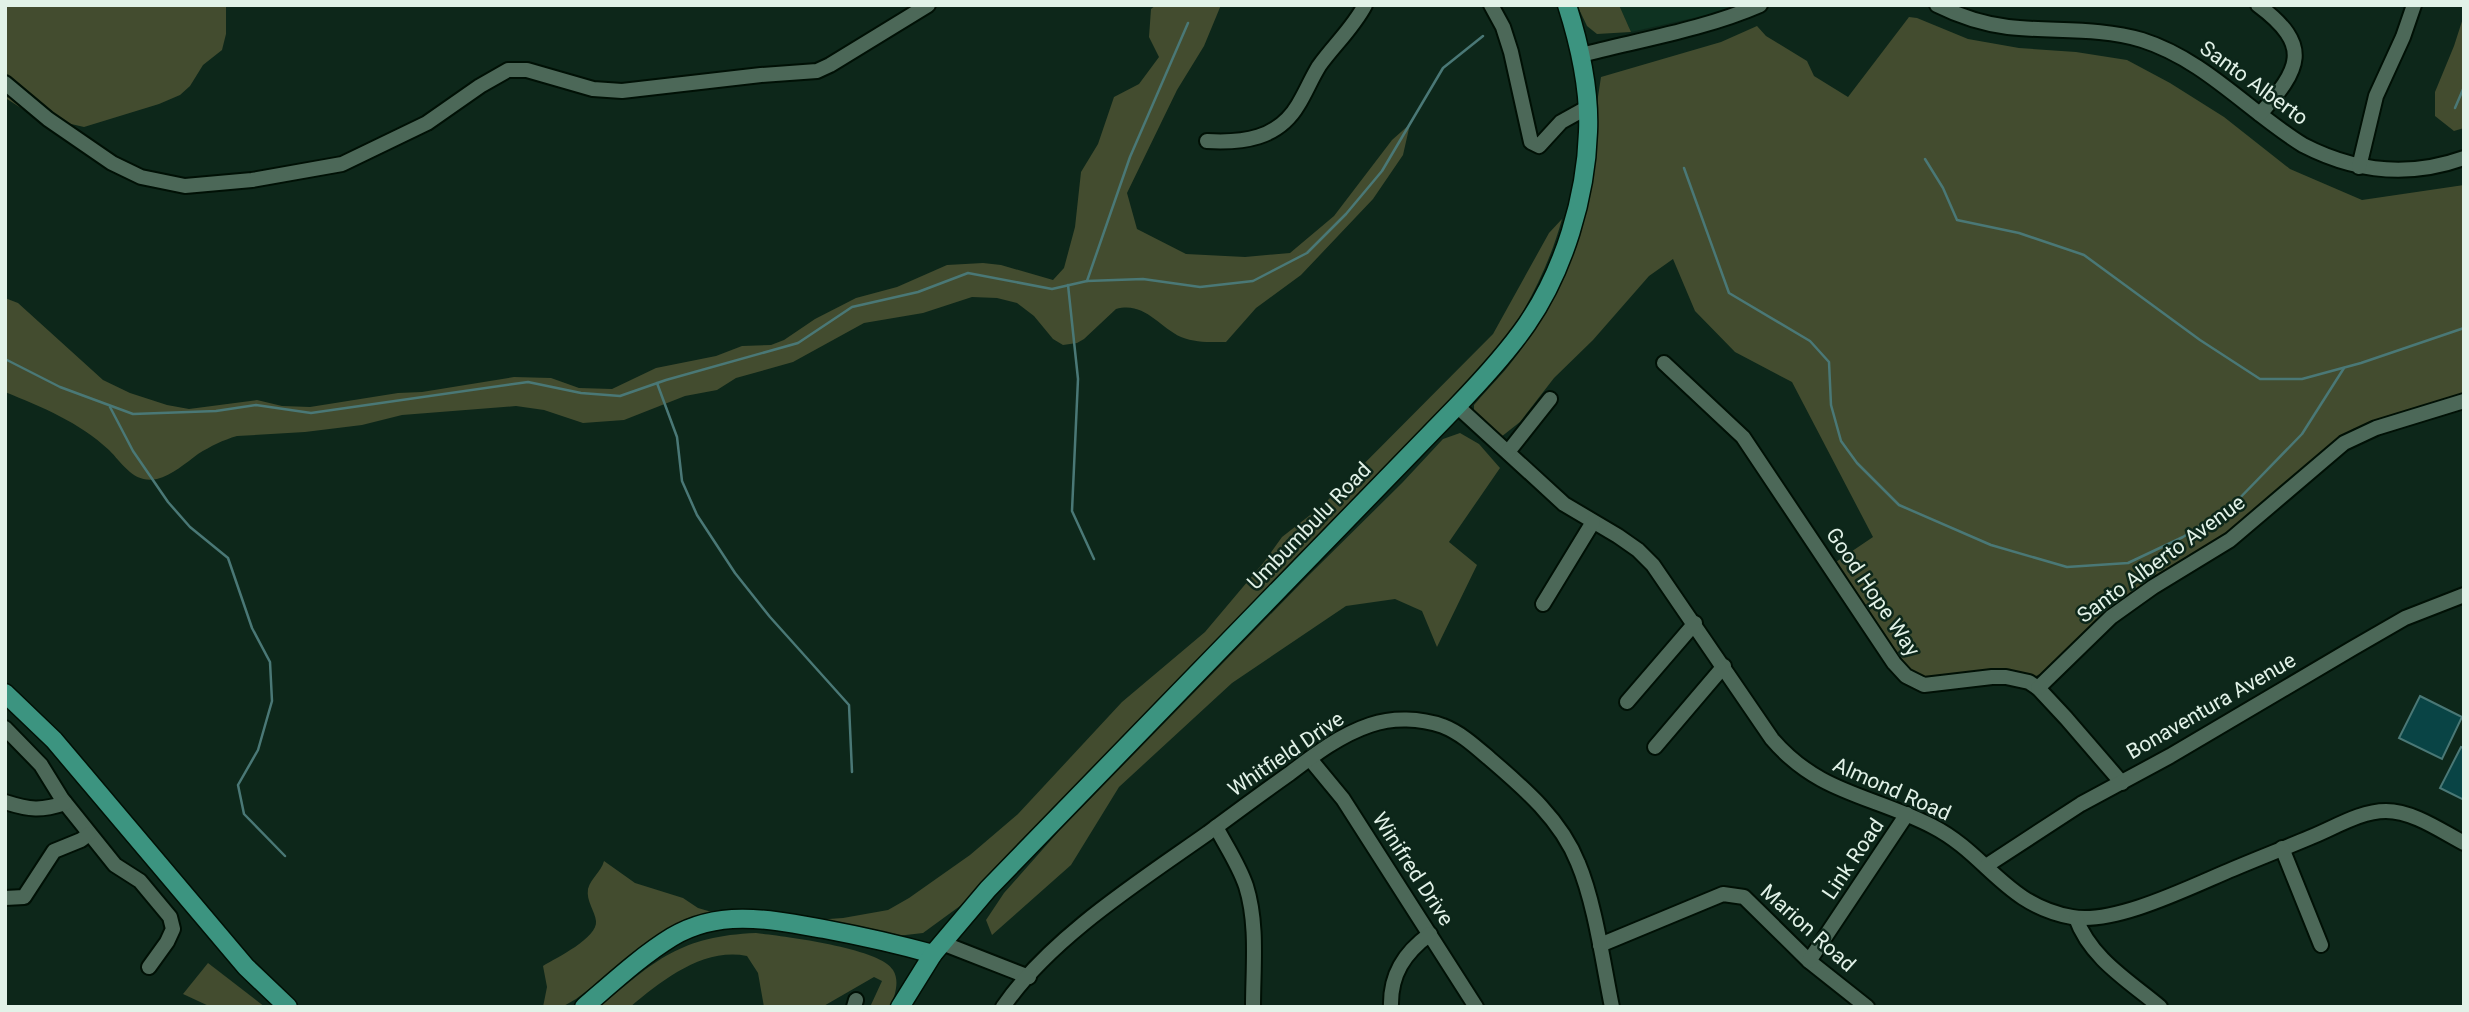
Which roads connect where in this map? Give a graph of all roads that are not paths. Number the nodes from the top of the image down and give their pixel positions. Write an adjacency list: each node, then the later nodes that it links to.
1 (928, 5): 10 (street)
2 (1365, 5): 13 (street)
3 (1491, 5): 11 (street)
4 (1567, 5): 9 (main road, Umbumbulu Road)
5 (1760, 5): 9 (street)
6 (1937, 5): 12 (street, Santo Alberto)
7 (2258, 5): 12 (street)
8 (2409, 8): 15 (street)
9 (1581, 55): 11 (main road, Umbumbulu Road)
10 (5, 83)
11 (1588, 107): 19 (main road, Umbumbulu Road)
12 (2260, 114): 15 (street, Santo Alberto)
13 (1207, 141)
14 (2464, 158): 15 (street, Santo Alberto)
15 (2359, 167)
16 (1664, 363): 26 (street, Good Hope Way)
17 (1550, 399): 20 (street)
18 (2464, 401): 26 (street, Santo Alberto Avenue)
19 (1457, 406): 20 (street, Almond Road); 46 (main road, Umbumbulu Road)
20 (1508, 452): 21 (street, Almond Road)
21 (1593, 522): 23 (street); 24 (street, Almond Road)
22 (2464, 595): 32 (street, Bonaventura Avenue)
23 (1543, 604)
24 (1695, 623): 25 (street, Almond Road); 28 (street)
25 (1724, 666): 30 (street); 35 (street, Almond Road)
26 (2038, 688): 32 (street, Good Hope Way)
27 (6, 694): 50 (main road)
28 (1627, 702)
29 (5, 728): 34 (street)
30 (1655, 747)
31 (1310, 759): 36 (street, Whitfield Drive); 43 (street, Winifred Drive); 44 (street, Whitfield Drive)
32 (2122, 783): 40 (street, Bonaventura Avenue)
33 (5, 802): 34 (street)
34 (65, 803): 37 (street)
35 (1907, 814): 40 (street, Almond Road); 47 (street, Link Road)
36 (1216, 827): 49 (street, Whitfield Drive); 54 (street)
37 (89, 834): 41 (street); 48 (street)
38 (2464, 843): 39 (street, Almond Road)
39 (2282, 848): 42 (street, Almond Road); 45 (street)
40 (1986, 866): 42 (street, Almond Road)
41 (5, 898)
42 (2076, 918): 59 (street)
43 (1430, 934): 55 (street); 56 (street, Winifred Drive)
44 (1600, 945): 47 (street, Marion Road); 57 (street, Whitfield Drive)
45 (2321, 945)
46 (938, 949): 49 (street); 51 (main road); 52 (main road, Umbumbulu Road)
47 (1809, 961): 58 (street, Marion Road)
48 (149, 967)
49 (1029, 977): 53 (street, Whitfield Drive)
50 (288, 1007)
51 (584, 1007)
52 (900, 1007)
53 (1003, 1007)
54 (1253, 1007)
55 (1391, 1007)
56 (1476, 1007)
57 (1612, 1007)
58 (1867, 1007)
59 (2160, 1007)

